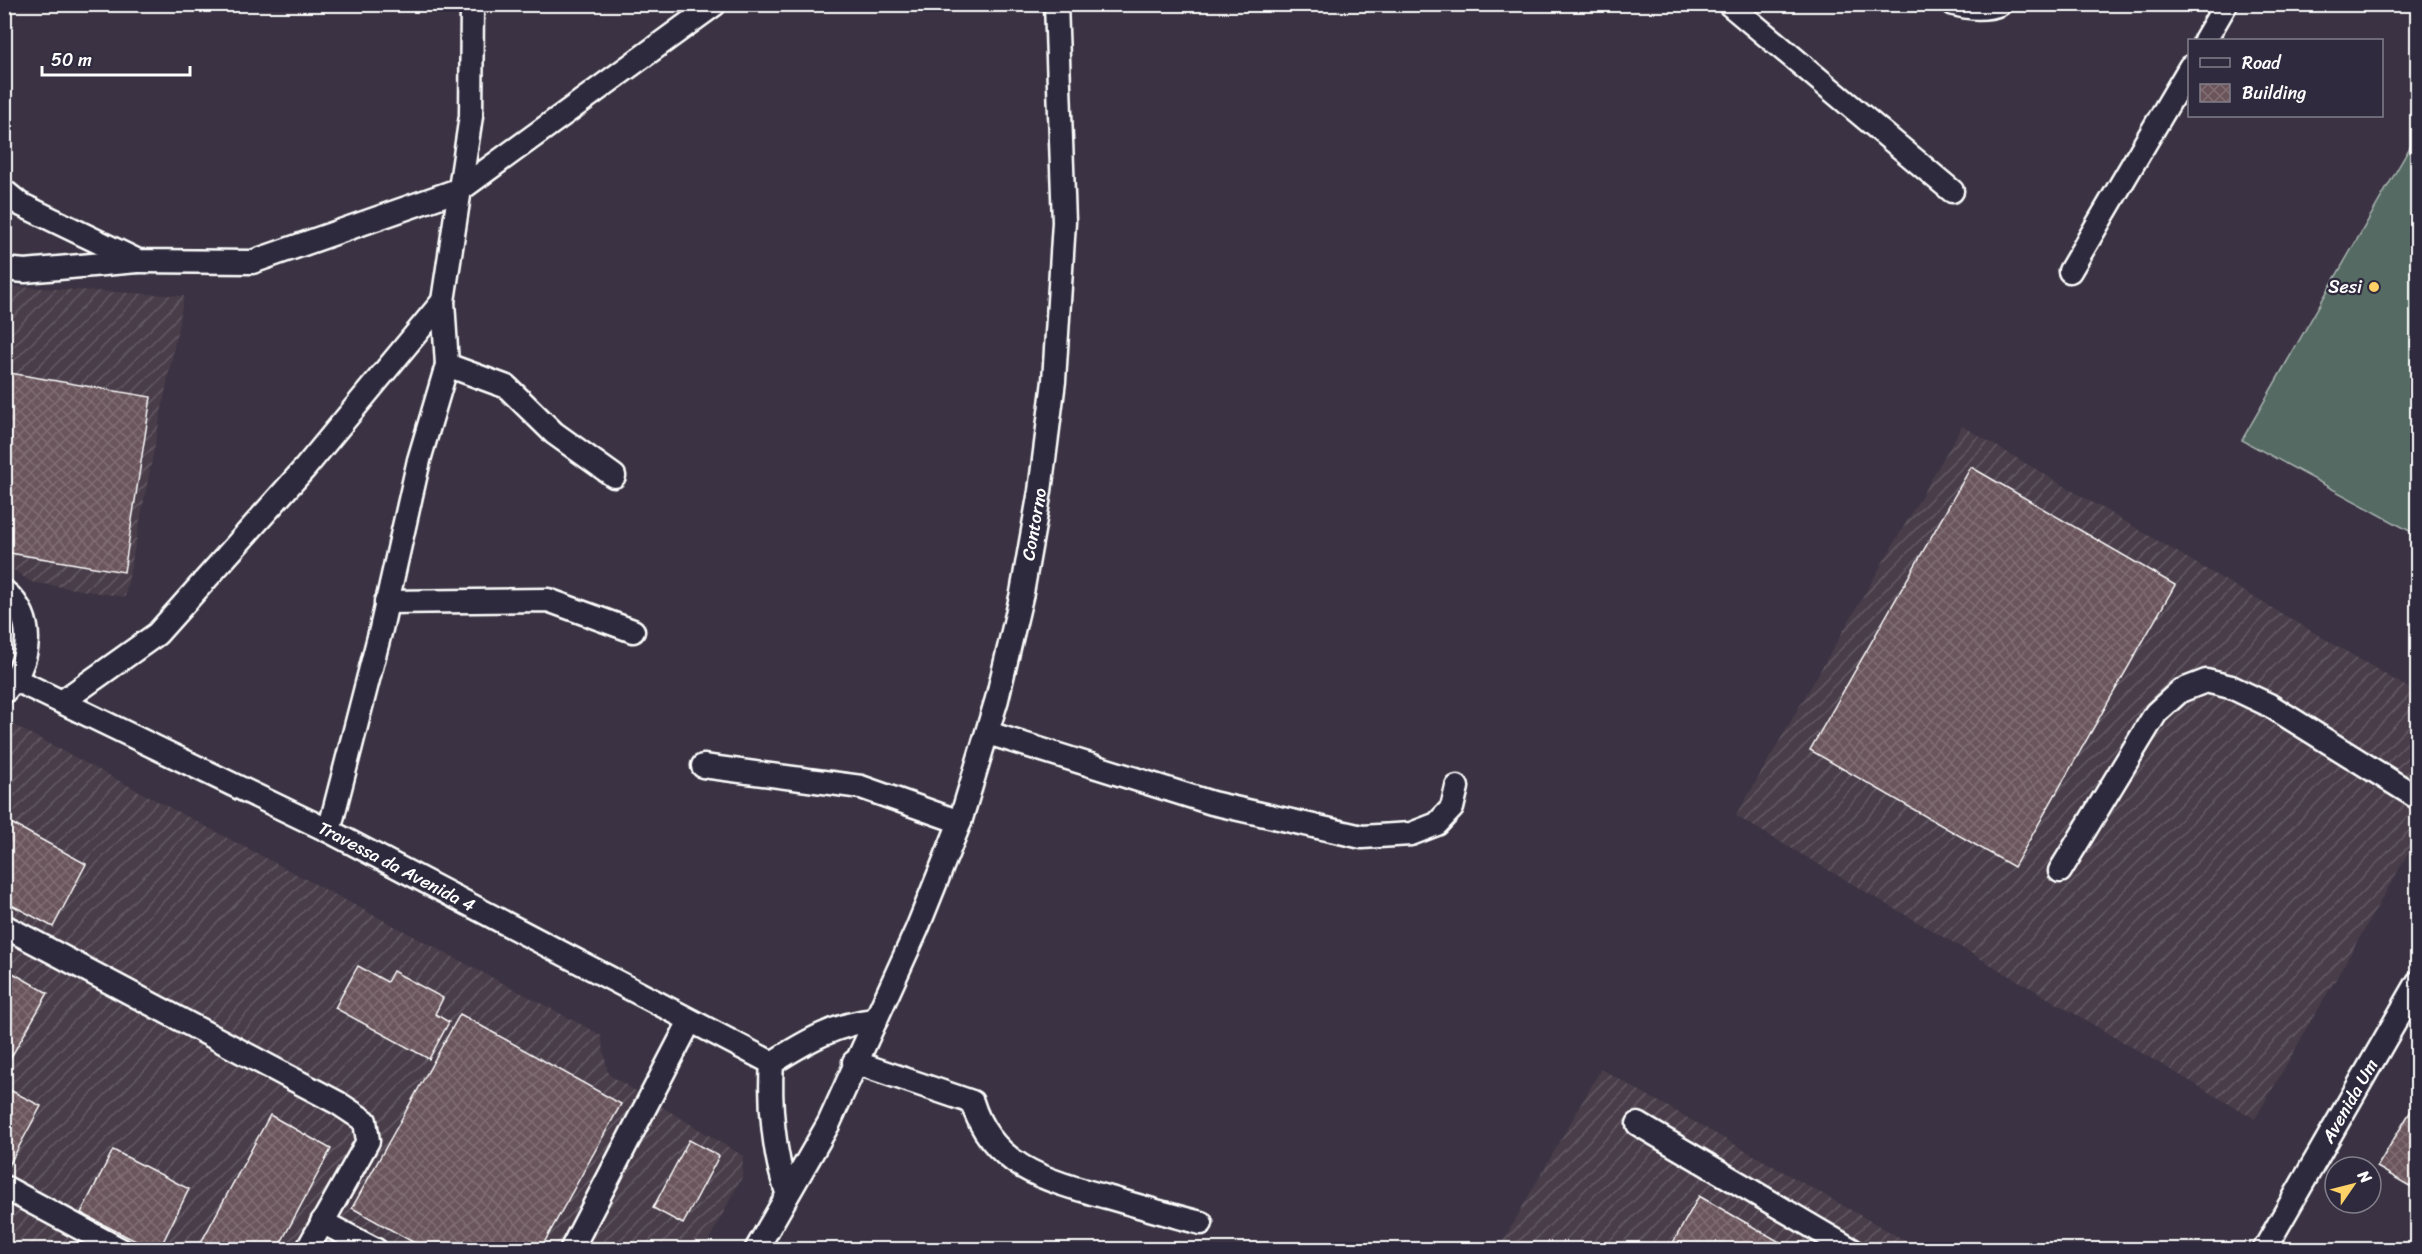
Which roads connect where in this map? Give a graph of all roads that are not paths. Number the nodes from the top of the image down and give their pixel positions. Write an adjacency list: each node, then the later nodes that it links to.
1 (472, 4): 10 (street)
2 (715, 4): 10 (street)
3 (1056, 4): 24 (street, Contorno)
4 (1729, 4): 12 (street)
5 (1954, 4): 6 (street)
6 (2000, 4)
7 (2226, 4): 8 (street)
8 (2206, 39)
9 (2188, 70): 15 (street)
10 (461, 189): 13 (street); 16 (street)
11 (4, 191): 13 (street)
12 (1952, 191)
13 (138, 261): 14 (street)
14 (4, 269)
15 (2070, 271)
16 (443, 301): 17 (street); 23 (street)
17 (447, 365): 18 (street); 20 (street)
18 (614, 476)
19 (4, 591): 22 (street)
20 (386, 602): 21 (street); 29 (street)
21 (633, 630)
22 (10, 686): 23 (street, Travessa da Avenida 4)
23 (63, 700): 29 (street, Travessa da Avenida 4)
24 (988, 733): 26 (street); 28 (street, Contorno)
25 (703, 766): 28 (street)
26 (1457, 788)
27 (2418, 798): 30 (street)
28 (960, 822): 33 (street, Contorno)
29 (329, 831): 34 (street, Travessa da Avenida 4)
30 (2060, 871)
31 (4, 926): 40 (street)
32 (2418, 982): 48 (street, Avenida Um)
33 (876, 1020): 35 (street, Contorno); 36 (street)
34 (690, 1021): 36 (street, Travessa da Avenida 4); 45 (street)
35 (854, 1062): 39 (street, Contorno); 41 (street)
36 (772, 1063): 39 (street)
37 (1638, 1124): 47 (street)
38 (4, 1187): 42 (street)
39 (788, 1192): 46 (street, Contorno)
40 (322, 1222): 43 (street); 44 (street)
41 (1201, 1224)
42 (121, 1250)
43 (307, 1250)
44 (376, 1250)
45 (571, 1250)
46 (756, 1250)
47 (1852, 1250)
48 (2264, 1250)

